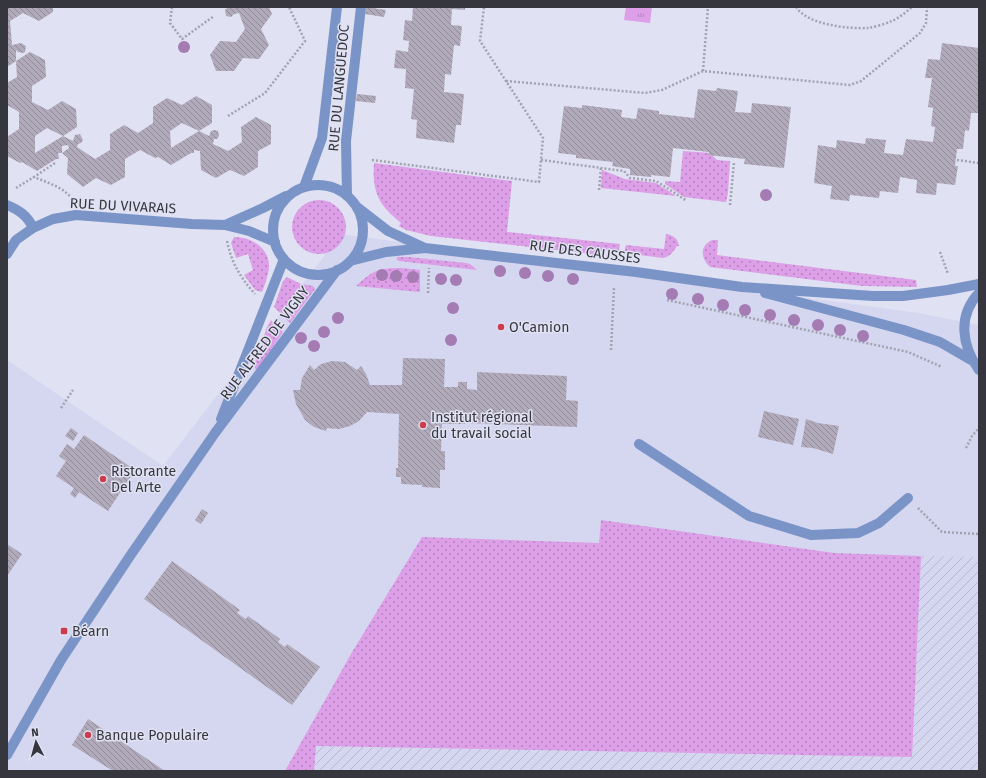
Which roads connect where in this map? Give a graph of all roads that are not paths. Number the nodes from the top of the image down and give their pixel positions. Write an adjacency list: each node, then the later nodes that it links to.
1 (337, 7): 3 (street, RUE DU LANGUEDOC)
2 (361, 7): 5 (street, RUE DU LANGUEDOC)
3 (304, 187): 4 (street); 5 (street)
4 (292, 193): 8 (street, RUE DU VIVARAIS); 10 (street)
5 (347, 196): 7 (street)
6 (7, 205): 9 (street)
7 (356, 207): 11 (street, RUE DES CAUSSES); 14 (street)
8 (224, 225): 9 (street, RUE DU VIVARAIS); 10 (street, RUE DU VIVARAIS)
9 (33, 228): 12 (street, RUE DU VIVARAIS)
10 (275, 242): 13 (street)
11 (425, 248): 14 (street, RUE DES CAUSSES); 17 (street, RUE DES CAUSSES)
12 (7, 254)
13 (284, 259): 15 (street); 21 (street, RUE ALFRED DE VIGNY)
14 (350, 261): 15 (street)
15 (337, 270): 21 (street, RUE ALFRED DE VIGNY)
16 (979, 284): 17 (street, RUE DES CAUSSES)
17 (742, 287): 19 (street, RUE DES CAUSSES)
18 (979, 293): 19 (street)
19 (971, 360): 20 (street)
20 (979, 370)
21 (215, 433): 24 (street, RUE ALFRED DE VIGNY)
22 (639, 444): 23 (street)
23 (908, 498)
24 (7, 755)

